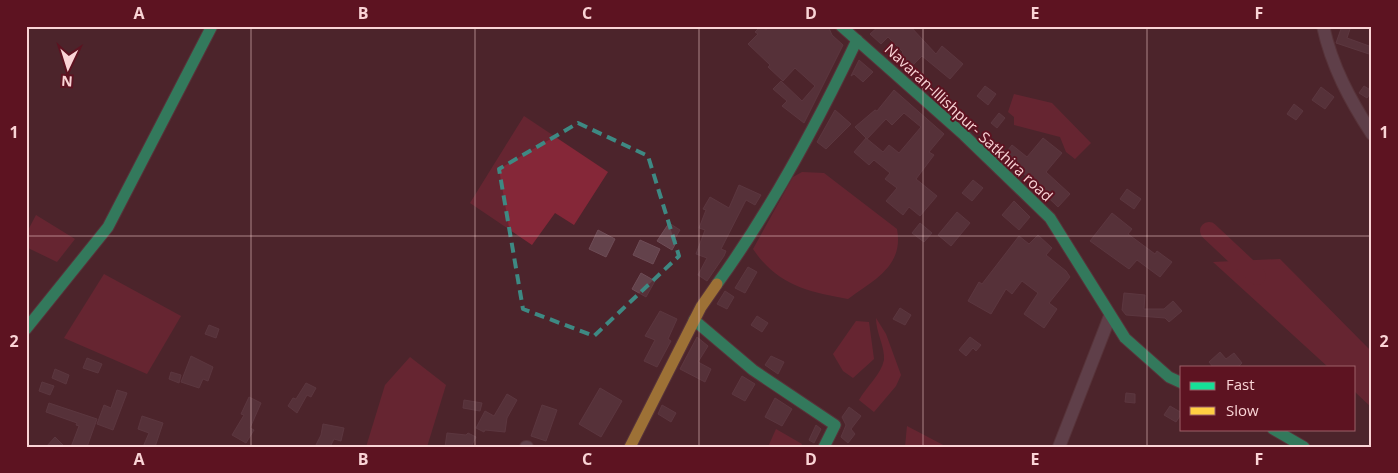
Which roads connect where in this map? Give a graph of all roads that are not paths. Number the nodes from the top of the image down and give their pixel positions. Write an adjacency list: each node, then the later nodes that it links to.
1 (212, 26): 8 (main road)
2 (841, 26): 4 (main road, Navaran-Illishpur- Satkhira road)
3 (1323, 26): 5 (street)
4 (857, 40): 6 (main road, Navaran-Illishpur- Satkhira road); 7 (main road)
5 (1372, 134)
6 (1110, 316): 9 (main road, Navaran-Illishpur- Satkhira road); 13 (street)
7 (694, 320): 11 (main road); 12 (main road)
8 (26, 329)
9 (1180, 382)
10 (1275, 430): 14 (main road)
11 (630, 447)
12 (824, 447)
13 (1059, 447)
14 (1304, 447)

